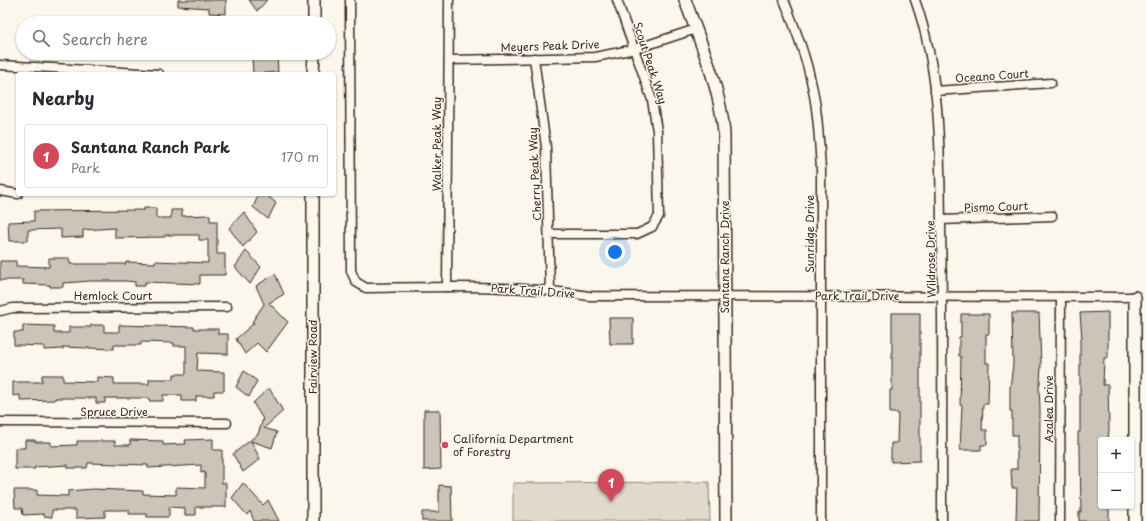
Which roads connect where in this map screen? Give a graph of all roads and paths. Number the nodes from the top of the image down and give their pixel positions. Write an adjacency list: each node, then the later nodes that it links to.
1 (314, 0): 8 (street)
2 (350, 0): 25 (street, Park Trail Drive)
3 (449, 0): 13 (street, Walker Peak Way)
4 (617, 0): 10 (street, Scout Peak Way)
5 (685, 0): 9 (street, Santana Ranch Drive)
6 (784, 0): 28 (street, Sunridge Drive)
7 (915, 0): 18 (street, Wildrose Drive)
8 (314, 16)
9 (696, 29): 10 (street, Meyers Peak Drive); 27 (street, Santana Ranch Drive)
10 (635, 50): 11 (street, Meyers Peak Drive); 24 (street, Scout Peak Way)
11 (534, 58): 13 (street, Meyers Peak Drive); 24 (street, Cherry Peak Way)
12 (314, 60): 16 (street)
13 (448, 60): 25 (street, Walker Peak Way)
14 (0, 65): 15 (street)
15 (124, 72)
16 (314, 72)
17 (1051, 83): 18 (street, Oceano Court)
18 (935, 91): 23 (street, Wildrose Drive)
19 (0, 191): 20 (street)
20 (16, 194)
21 (313, 196): 36 (street, Fairview Road)
22 (1052, 216): 23 (street, Pismo Court)
23 (941, 220): 29 (street, Wildrose Drive)
24 (549, 234): 26 (street, Cherry Peak Way)
25 (447, 287): 26 (street, Park Trail Drive)
26 (550, 290): 27 (street, Park Trail Drive)
27 (725, 296): 28 (street, Park Trail Drive); 37 (street, Santana Ranch Drive)
28 (820, 296): 29 (street, Park Trail Drive); 38 (street, Sunridge Drive)
29 (942, 296): 30 (street, Park Trail Drive); 39 (street, Wildrose Drive)
30 (1061, 296): 31 (street, Park Trail Drive); 40 (street, Azalea Drive)
31 (1135, 297): 41 (street, Park Trail Drive)
32 (227, 307): 33 (street, Hemlock Court)
33 (0, 311)
34 (0, 422): 35 (street, Spruce Drive)
35 (227, 423)
36 (313, 521)
37 (726, 521)
38 (821, 521)
39 (942, 521)
40 (1060, 521)
41 (1135, 521)

